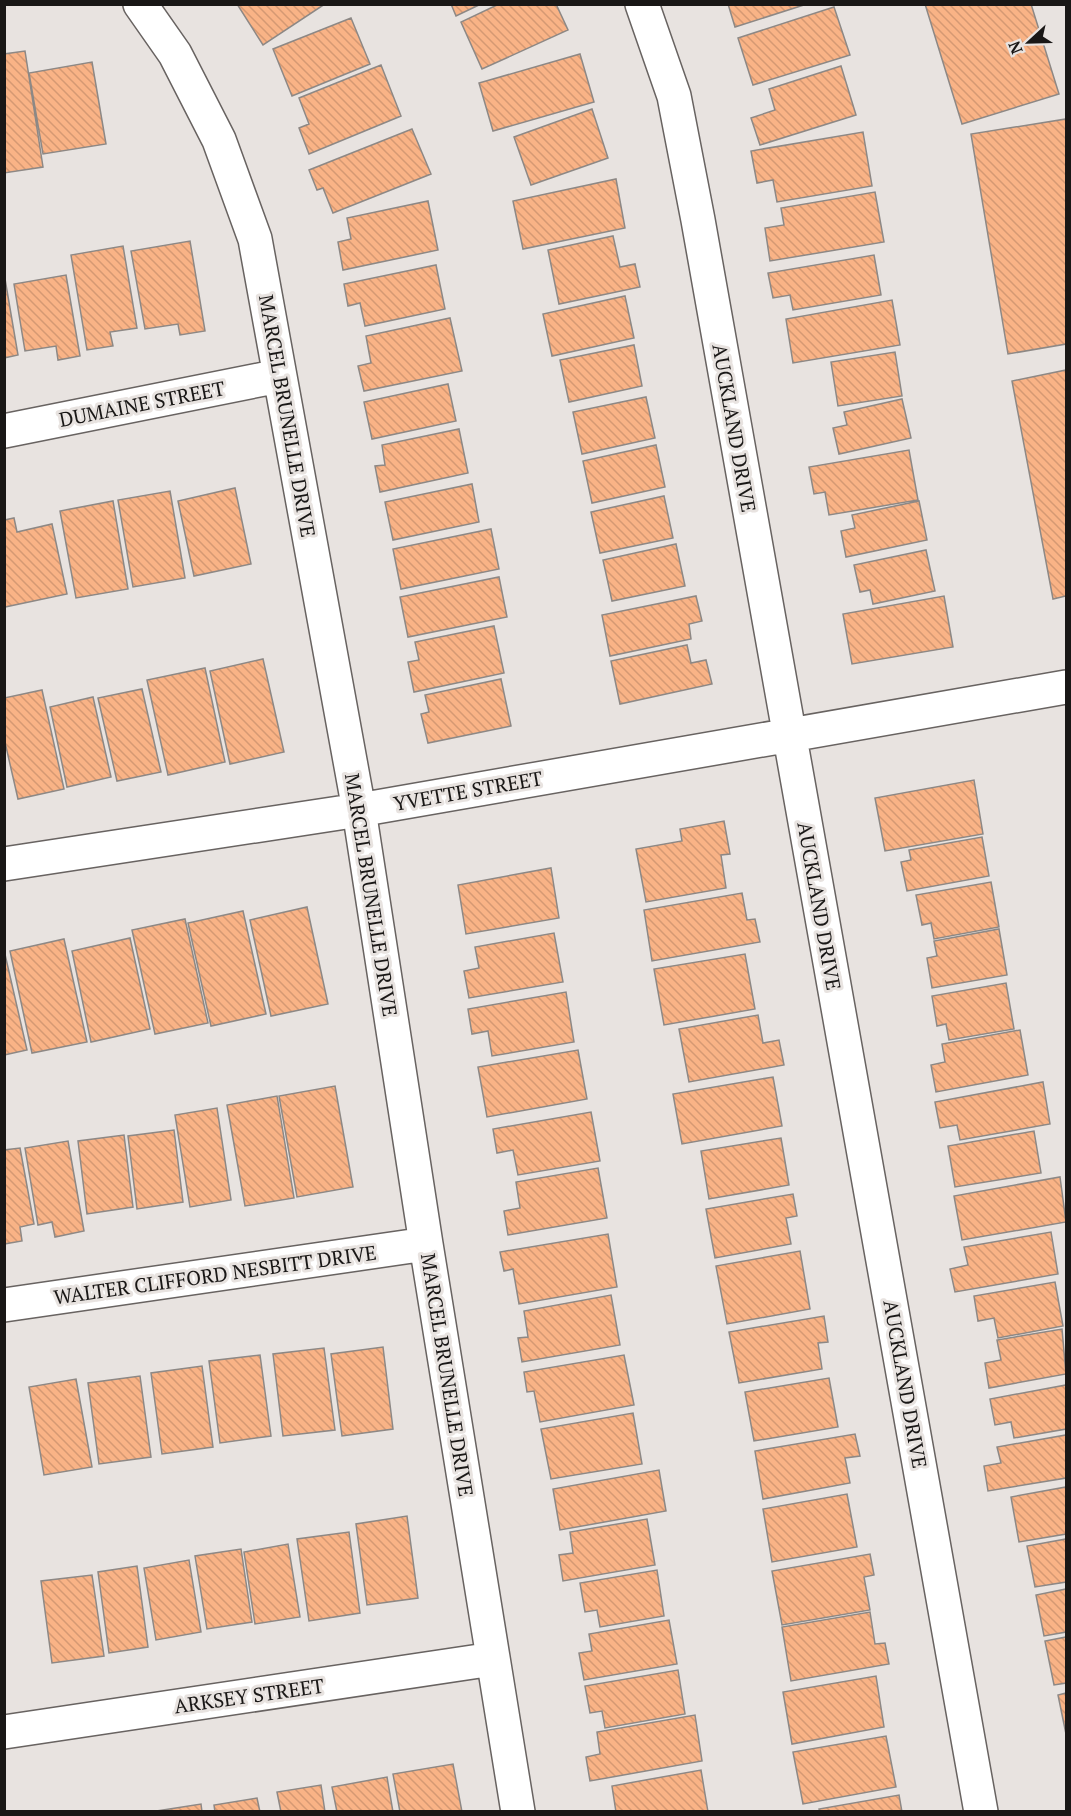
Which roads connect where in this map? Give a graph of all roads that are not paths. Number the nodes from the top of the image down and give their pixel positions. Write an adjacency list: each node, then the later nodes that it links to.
1 (140, 4): 3 (street, MARCEL BRUNELLE DRIVE)
2 (642, 4): 6 (street, AUCKLAND DRIVE)
3 (279, 376): 4 (street, DUMAINE STREET); 7 (street, MARCEL BRUNELLE DRIVE)
4 (4, 431)
5 (1066, 687): 6 (street, YVETTE STREET)
6 (788, 735): 7 (street, YVETTE STREET); 14 (street, AUCKLAND DRIVE)
7 (359, 810): 8 (street, YVETTE STREET); 9 (street, MARCEL BRUNELLE DRIVE)
8 (4, 864)
9 (426, 1245): 10 (street, WALTER CLIFFORD NESBITT DRIVE); 11 (street, MARCEL BRUNELLE DRIVE)
10 (4, 1305)
11 (493, 1659): 12 (street, ARKSEY STREET); 13 (street, MARCEL BRUNELLE DRIVE)
12 (4, 1732)
13 (518, 1812)
14 (981, 1812)

